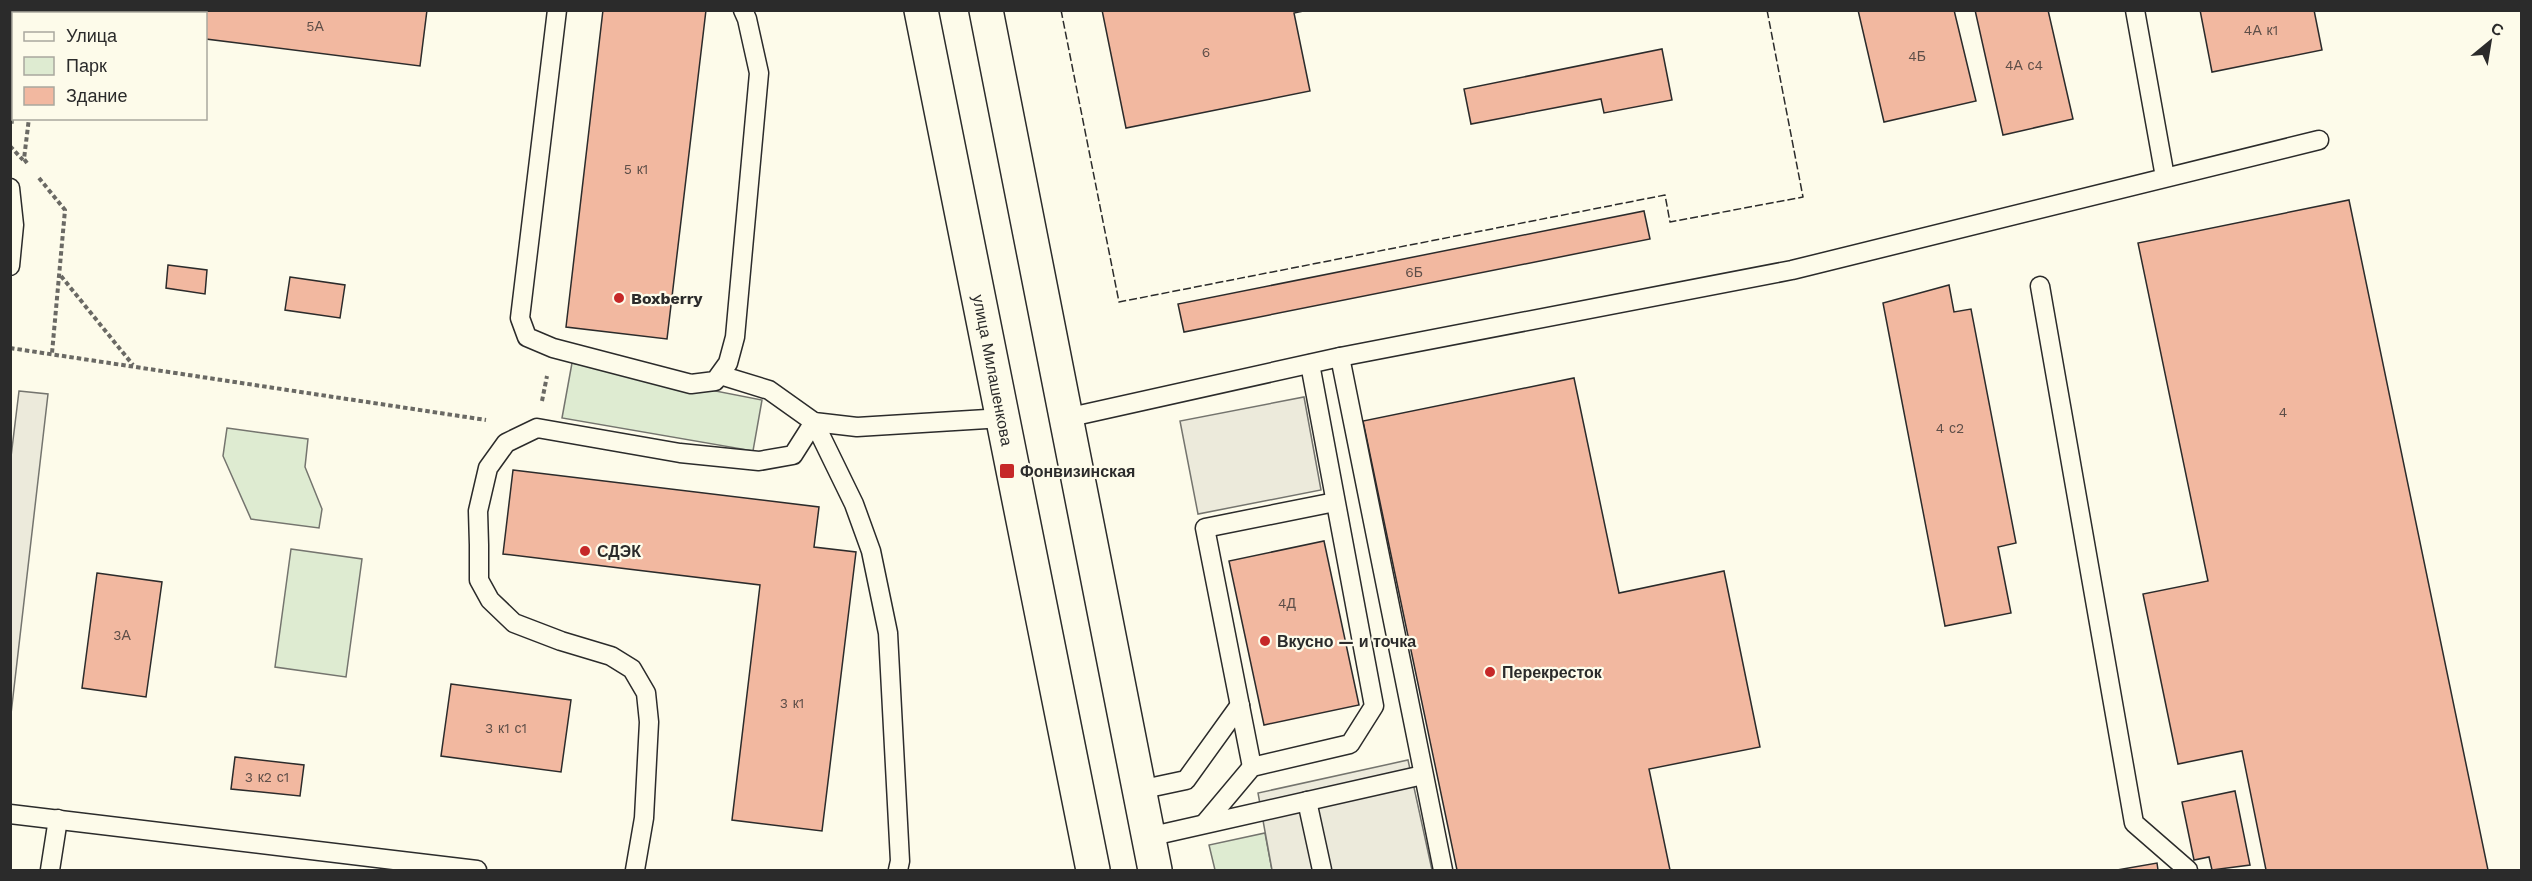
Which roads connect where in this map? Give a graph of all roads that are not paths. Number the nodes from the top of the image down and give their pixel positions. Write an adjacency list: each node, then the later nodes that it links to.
1 (557, 10): 13 (lane)
2 (743, 10): 13 (lane)
3 (921, 10): 14 (main road, улица Милашенкова)
4 (986, 10): 15 (main road)
5 (2135, 10): 7 (lane)
6 (2319, 140): 7 (lane)
7 (2165, 177): 11 (lane)
8 (10, 188): 9 (lane)
9 (10, 266)
10 (2040, 286): 35 (lane)
11 (1340, 357): 12 (lane); 20 (lane)
12 (1310, 364): 15 (lane); 17 (lane)
13 (720, 375): 16 (lane)
14 (1003, 418): 16 (lane); 31 (main road, улица Милашенкова)
15 (1066, 418): 21 (main road)
16 (814, 422): 29 (lane); 30 (lane)
17 (1335, 502): 18 (lane); 19 (lane)
18 (1240, 705): 19 (lane); 21 (lane)
19 (1252, 766): 25 (lane)
20 (1423, 775): 22 (lane); 34 (lane)
21 (1138, 790): 26 (main road)
22 (1307, 801): 25 (lane); 33 (lane)
23 (10, 814): 24 (lane)
24 (58, 819): 27 (lane); 28 (lane)
25 (1205, 823): 26 (lane)
26 (1148, 837): 32 (main road)
27 (50, 870)
28 (477, 870)
29 (635, 870)
30 (898, 870)
31 (1093, 870)
32 (1155, 870)
33 (1322, 870)
34 (1443, 870)
35 (2188, 870)

